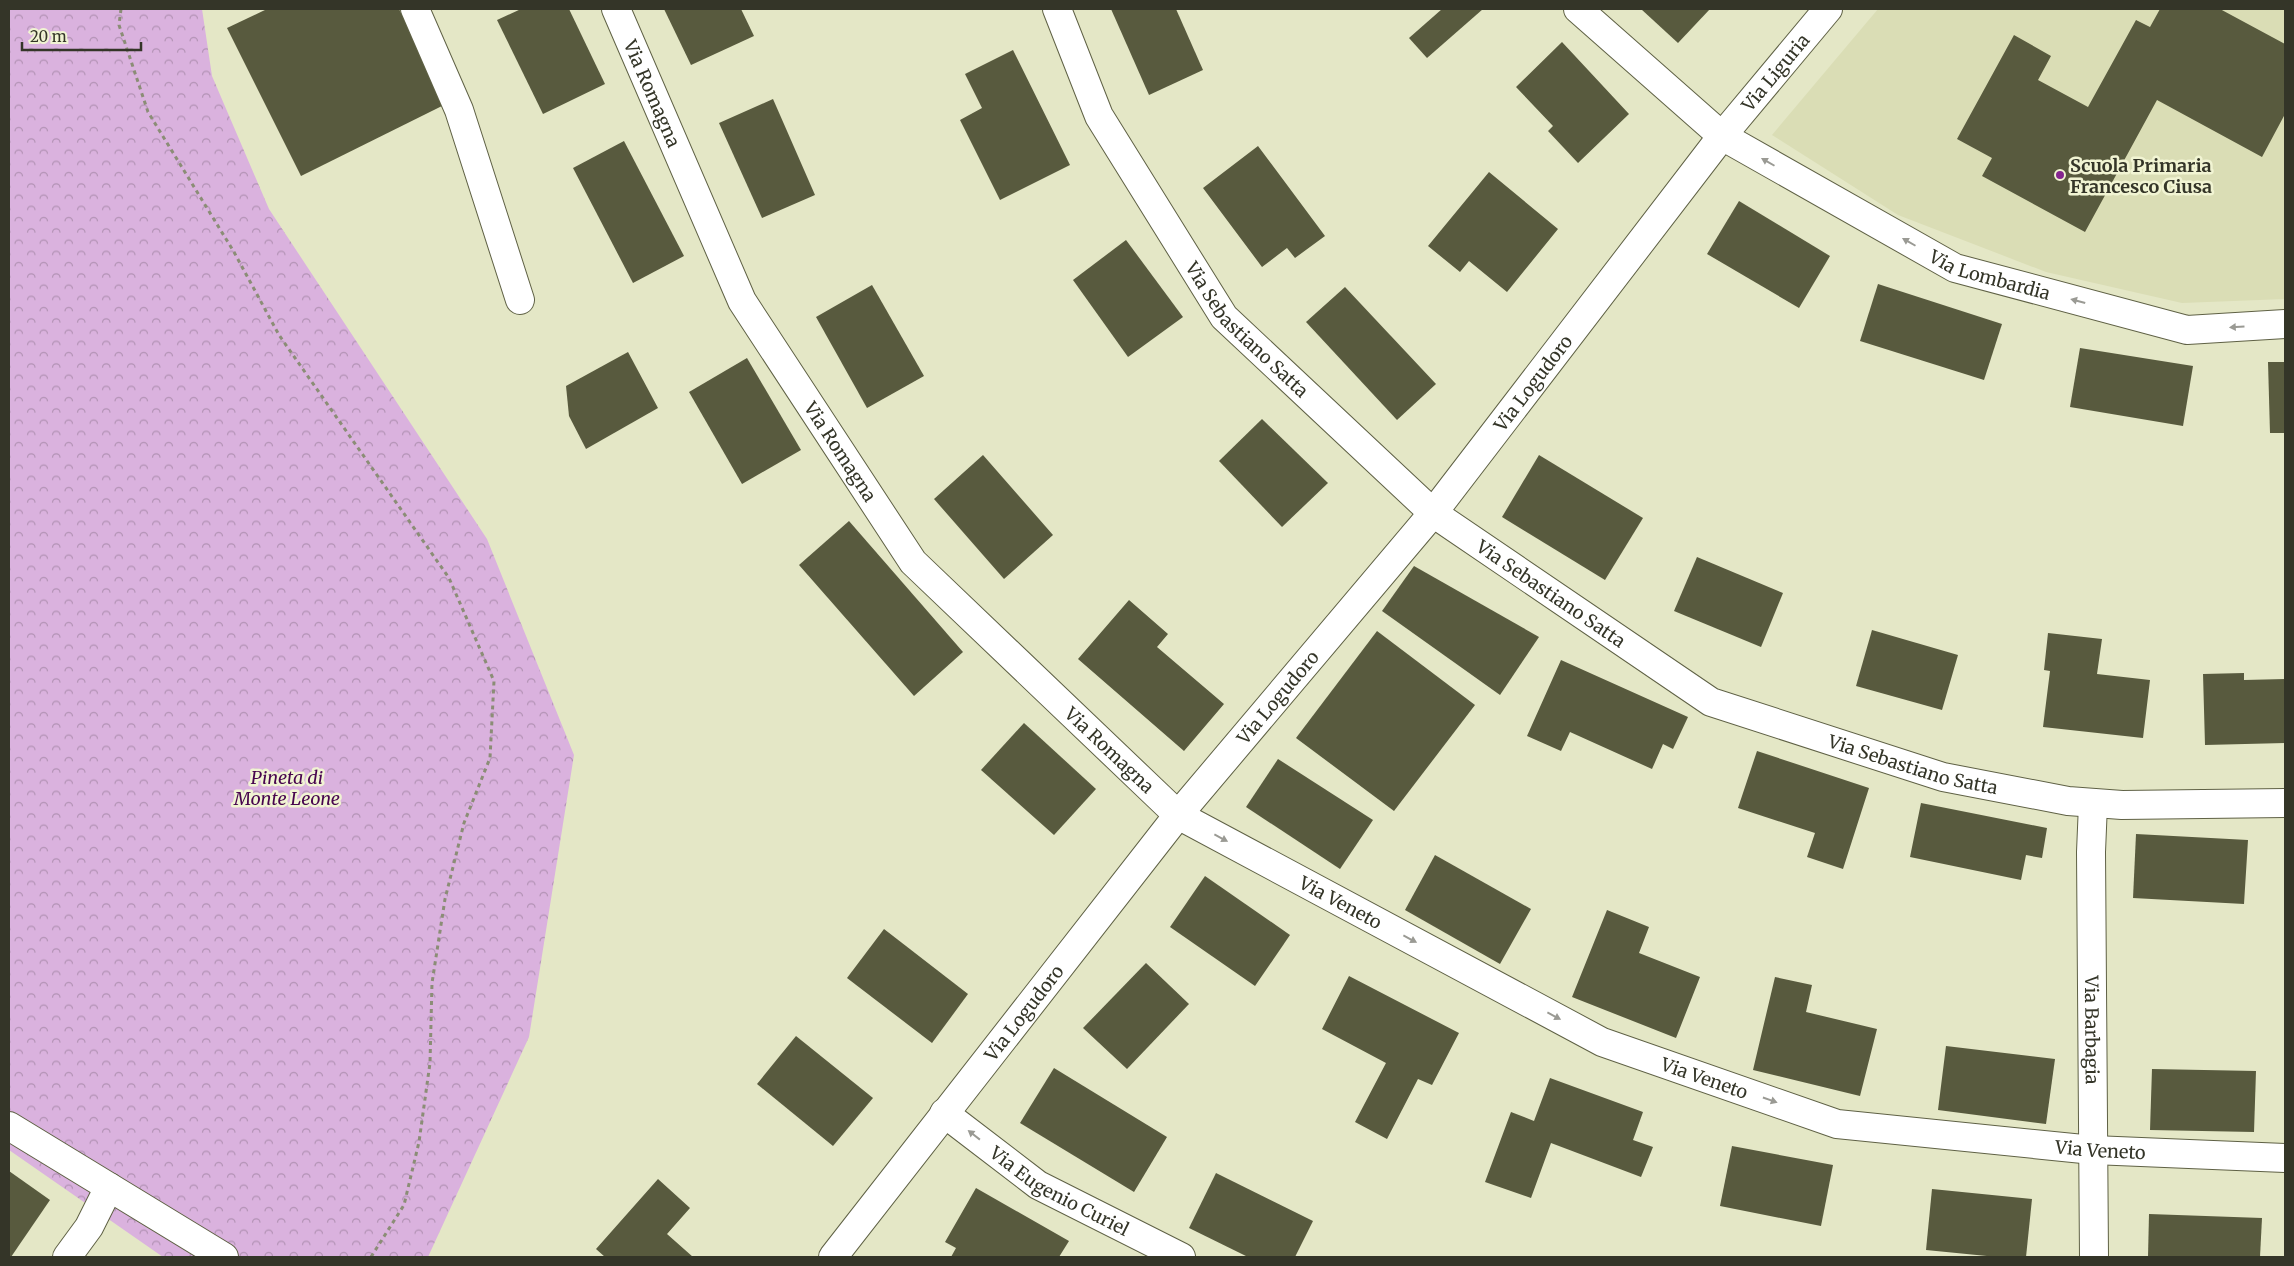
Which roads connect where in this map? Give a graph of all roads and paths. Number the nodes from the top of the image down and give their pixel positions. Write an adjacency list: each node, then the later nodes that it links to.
1 (121, 9): 21 (path)
2 (415, 9): 8 (street)
3 (616, 9): 13 (street, Via Romagna)
4 (1057, 9): 10 (street, Via Sebastiano Satta)
5 (1578, 9): 7 (street, Via Lombardia)
6 (1828, 9): 7 (street, Via Liguria)
7 (1722, 136): 9 (street, Via Lombardia, one-way to 7); 10 (street, Via Logudoro)
8 (520, 300)
9 (2285, 324)
10 (1434, 513): 12 (street, Via Sebastiano Satta); 13 (street, Via Logudoro)
11 (2285, 803): 12 (street, Via Sebastiano Satta)
12 (2093, 804): 16 (street, Via Barbagia)
13 (1178, 815): 14 (street, Via Logudoro); 16 (street, Via Veneto, one-way to 16)
14 (944, 1113): 22 (street, Via Logudoro); 23 (street, Via Eugenio Curiel, one-way to 14)
15 (9, 1126): 18 (street)
16 (2093, 1150): 17 (street, Via Veneto); 24 (street, Via Barbagia)
17 (2285, 1158)
18 (109, 1187): 19 (street); 20 (street)
19 (67, 1257)
20 (224, 1257)
21 (372, 1257)
22 (833, 1257)
23 (1181, 1257)
24 (2094, 1257)

